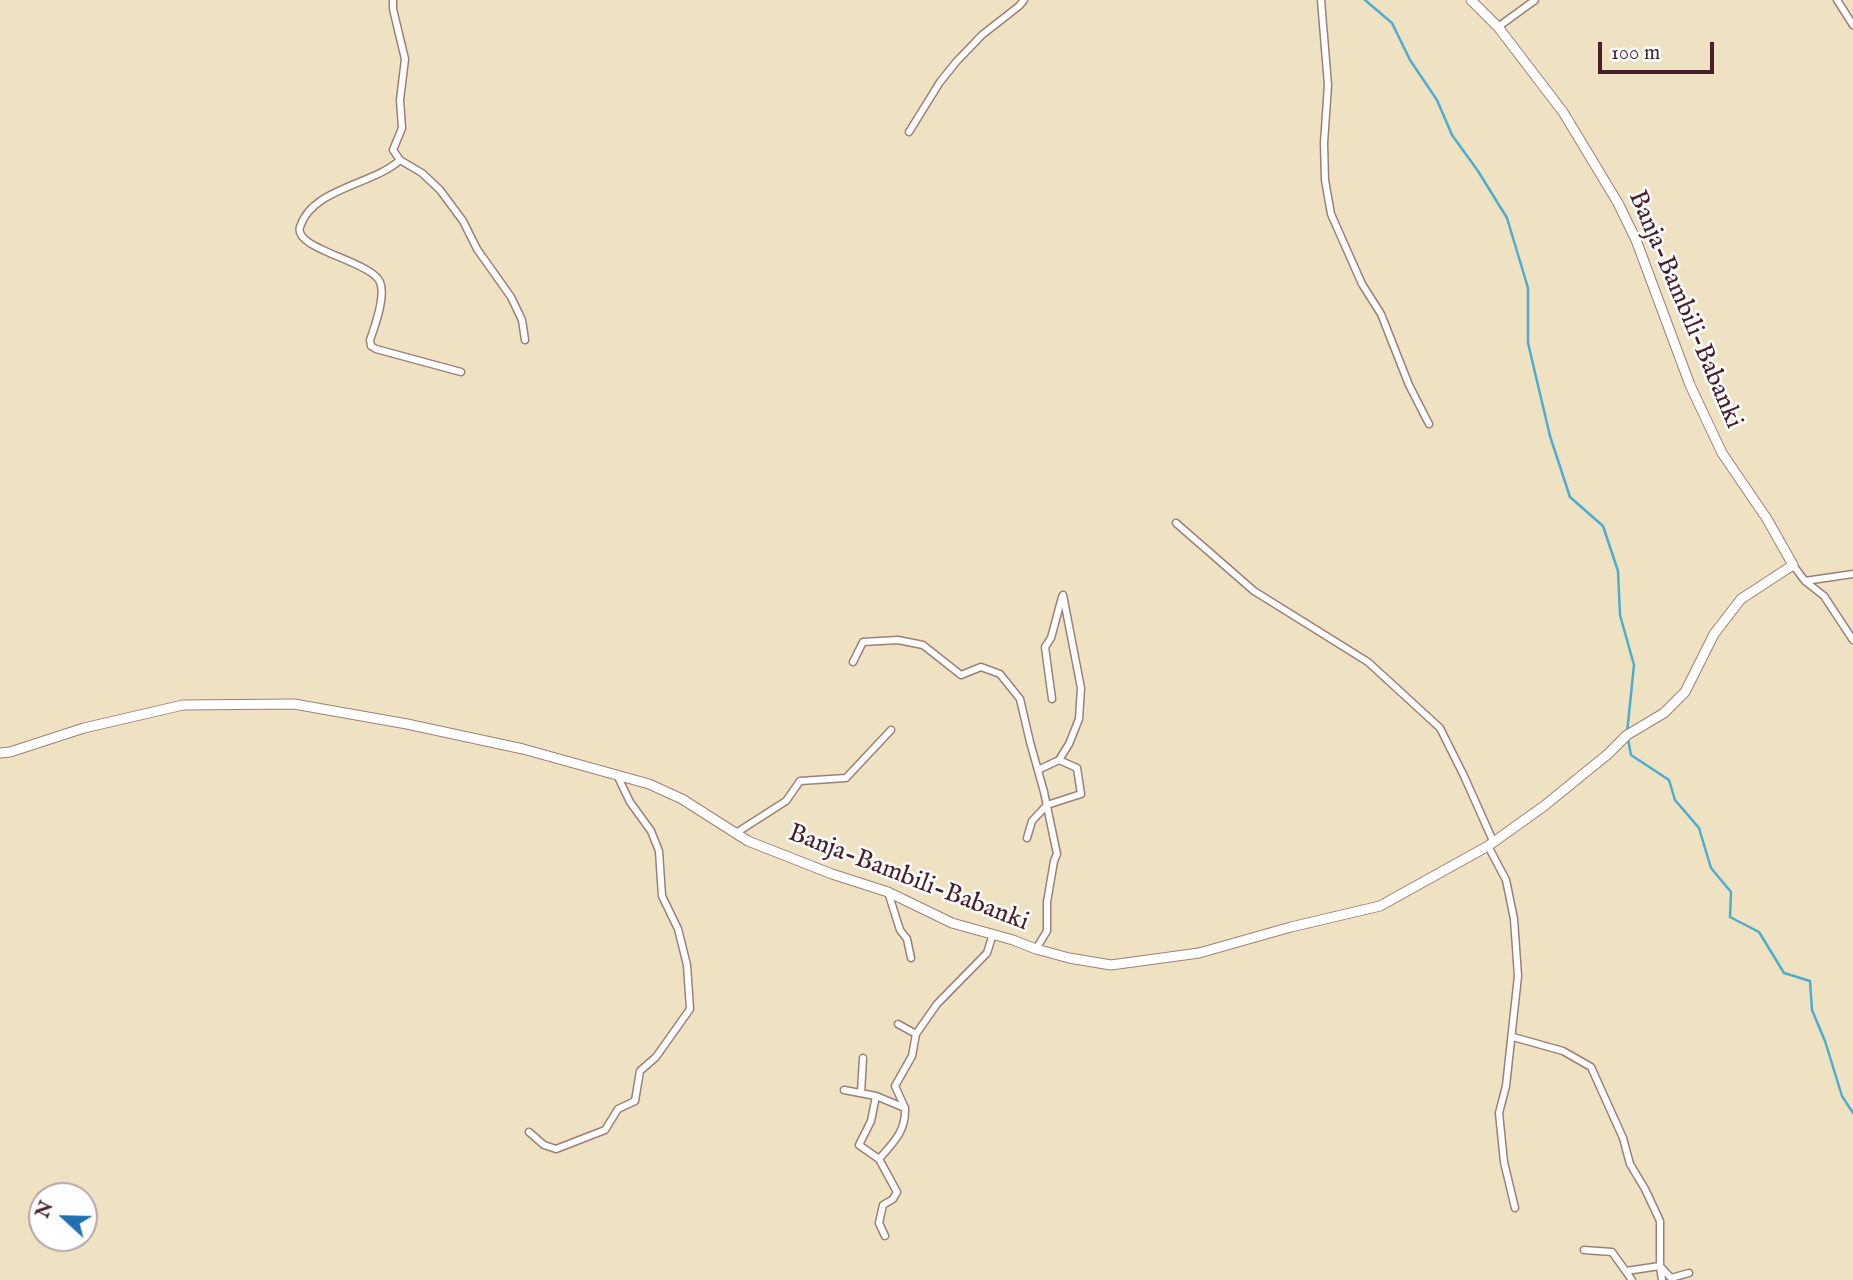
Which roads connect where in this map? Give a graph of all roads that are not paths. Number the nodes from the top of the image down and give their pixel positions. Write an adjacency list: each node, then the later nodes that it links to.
1 (393, 0): 10 (street)
2 (1024, 0): 9 (street)
3 (1321, 0): 13 (street)
4 (1471, 0): 8 (street, Banja-Bambili-Babanki)
5 (1535, 0): 8 (street)
6 (1837, 0): 7 (street)
7 (1853, 25)
8 (1498, 27): 15 (street, Banja-Bambili-Babanki)
9 (908, 132)
10 (400, 160): 11 (street); 12 (street)
11 (525, 340)
12 (461, 372)
13 (1429, 424)
14 (1176, 523): 29 (street)
15 (1793, 565): 17 (street); 29 (street, Banja-Bambili-Babanki)
16 (1853, 574): 17 (street)
17 (1805, 581): 18 (street)
18 (1853, 640)
19 (853, 662): 24 (street)
20 (1052, 699): 23 (street)
21 (891, 730): 27 (street)
22 (0, 753): 25 (street, Banja-Bambili-Babanki)
23 (1059, 760): 24 (street); 26 (street)
24 (1038, 770): 26 (street)
25 (616, 773): 27 (street, Banja-Bambili-Babanki); 42 (street)
26 (1047, 805): 28 (street); 32 (street)
27 (736, 833): 30 (street, Banja-Bambili-Babanki)
28 (1027, 838)
29 (1491, 843): 32 (street, Banja-Bambili-Babanki); 36 (street)
30 (888, 892): 31 (street, Banja-Bambili-Babanki); 33 (street)
31 (993, 934): 32 (street, Banja-Bambili-Babanki); 35 (street)
32 (1036, 949)
33 (911, 958)
34 (898, 1024): 35 (street)
35 (916, 1034): 41 (street)
36 (1513, 1037): 44 (street); 47 (street)
37 (863, 1058): 39 (street)
38 (844, 1090): 39 (street)
39 (861, 1093): 40 (street)
40 (876, 1096): 41 (street); 43 (street)
41 (905, 1108): 43 (street)
42 (529, 1132)
43 (879, 1158): 45 (street)
44 (1515, 1209)
45 (885, 1236)
46 (1584, 1250): 48 (street)
47 (1660, 1266): 48 (street); 49 (street); 51 (street)
48 (1626, 1271): 50 (street)
49 (1689, 1273)
50 (1632, 1280)
51 (1662, 1280)

